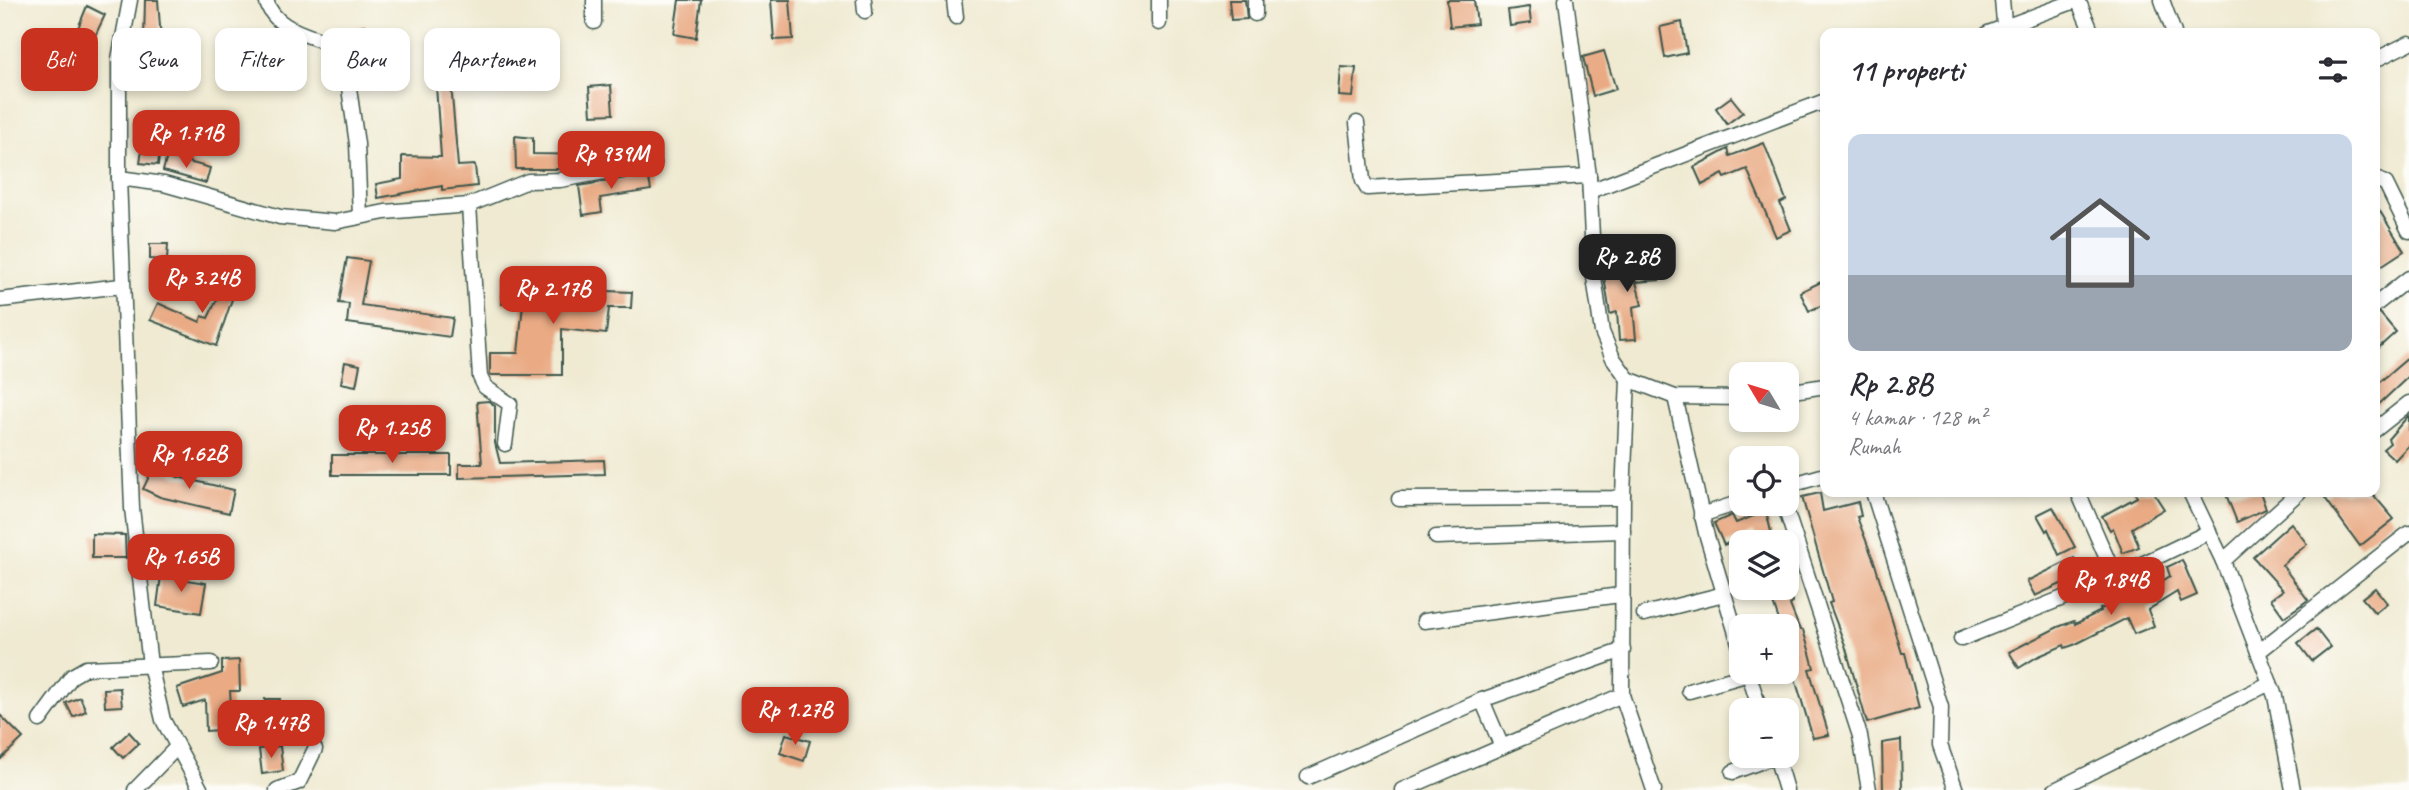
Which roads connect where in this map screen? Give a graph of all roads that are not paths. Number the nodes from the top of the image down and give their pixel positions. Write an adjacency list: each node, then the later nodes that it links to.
1 (130, 0): 22 (street)
2 (266, 0): 26 (street)
3 (594, 0): 11 (street)
4 (954, 0): 10 (street)
5 (1159, 0): 12 (street)
6 (1566, 0): 24 (street)
7 (2003, 0): 13 (street)
8 (2078, 0): 14 (street); 15 (street)
9 (2162, 0): 16 (street)
10 (956, 17)
11 (594, 22)
12 (1159, 23)
13 (2004, 28)
14 (2009, 28)
15 (2090, 28)
16 (2172, 28)
17 (2409, 43): 18 (street)
18 (2380, 58)
19 (1820, 103): 24 (street)
20 (1357, 123): 24 (street)
21 (654, 163): 25 (street)
22 (119, 178): 26 (street); 29 (street)
23 (2380, 181): 27 (street)
24 (1590, 184): 32 (street)
25 (469, 205): 26 (street); 39 (street)
26 (360, 216)
27 (2409, 231)
28 (2409, 278): 31 (street)
29 (121, 286): 30 (street); 66 (street)
30 (0, 300)
31 (2380, 301)
32 (1628, 379): 35 (street); 42 (street)
33 (1820, 387): 34 (street)
34 (1799, 390)
35 (1675, 397): 36 (street); 49 (street)
36 (1729, 398)
37 (2409, 403): 38 (street)
38 (2380, 426)
39 (505, 443)
40 (1820, 476): 41 (street)
41 (1799, 483)
42 (1623, 495): 47 (street); 51 (street)
43 (1875, 497): 87 (street)
44 (2080, 497): 56 (street)
45 (2192, 497): 52 (street)
46 (2293, 497): 55 (street)
47 (1399, 499)
48 (1729, 506): 49 (street)
49 (1701, 515): 57 (street)
50 (1788, 516): 86 (street)
51 (1623, 531): 54 (street); 58 (street)
52 (2209, 532): 55 (street); 56 (street)
53 (2409, 533): 64 (street)
54 (1436, 537)
55 (2223, 561): 64 (street)
56 (2115, 577): 62 (street)
57 (1724, 594): 59 (street); 60 (street)
58 (1620, 595): 61 (street); 63 (street)
59 (1644, 614)
60 (1730, 614)
61 (1424, 621)
62 (1961, 639)
63 (1623, 650): 70 (street); 71 (street)
64 (2258, 652): 68 (street)
65 (211, 663): 66 (street)
66 (150, 665): 72 (street); 74 (street)
67 (1729, 679): 69 (street)
68 (2270, 682): 88 (street); 89 (street)
69 (1689, 691)
70 (1622, 695): 73 (street); 84 (street)
71 (1482, 700): 73 (street); 79 (street)
72 (40, 720)
73 (1502, 747): 83 (street)
74 (176, 748): 80 (street); 81 (street)
75 (315, 749): 82 (street)
76 (1744, 768): 78 (street)
77 (1780, 768): 85 (street)
78 (1733, 772)
79 (1308, 777)
80 (135, 790)
81 (201, 790)
82 (277, 790)
83 (1402, 790)
84 (1654, 790)
85 (1786, 790)
86 (1869, 790)
87 (1956, 790)
88 (2055, 790)
89 (2293, 790)

